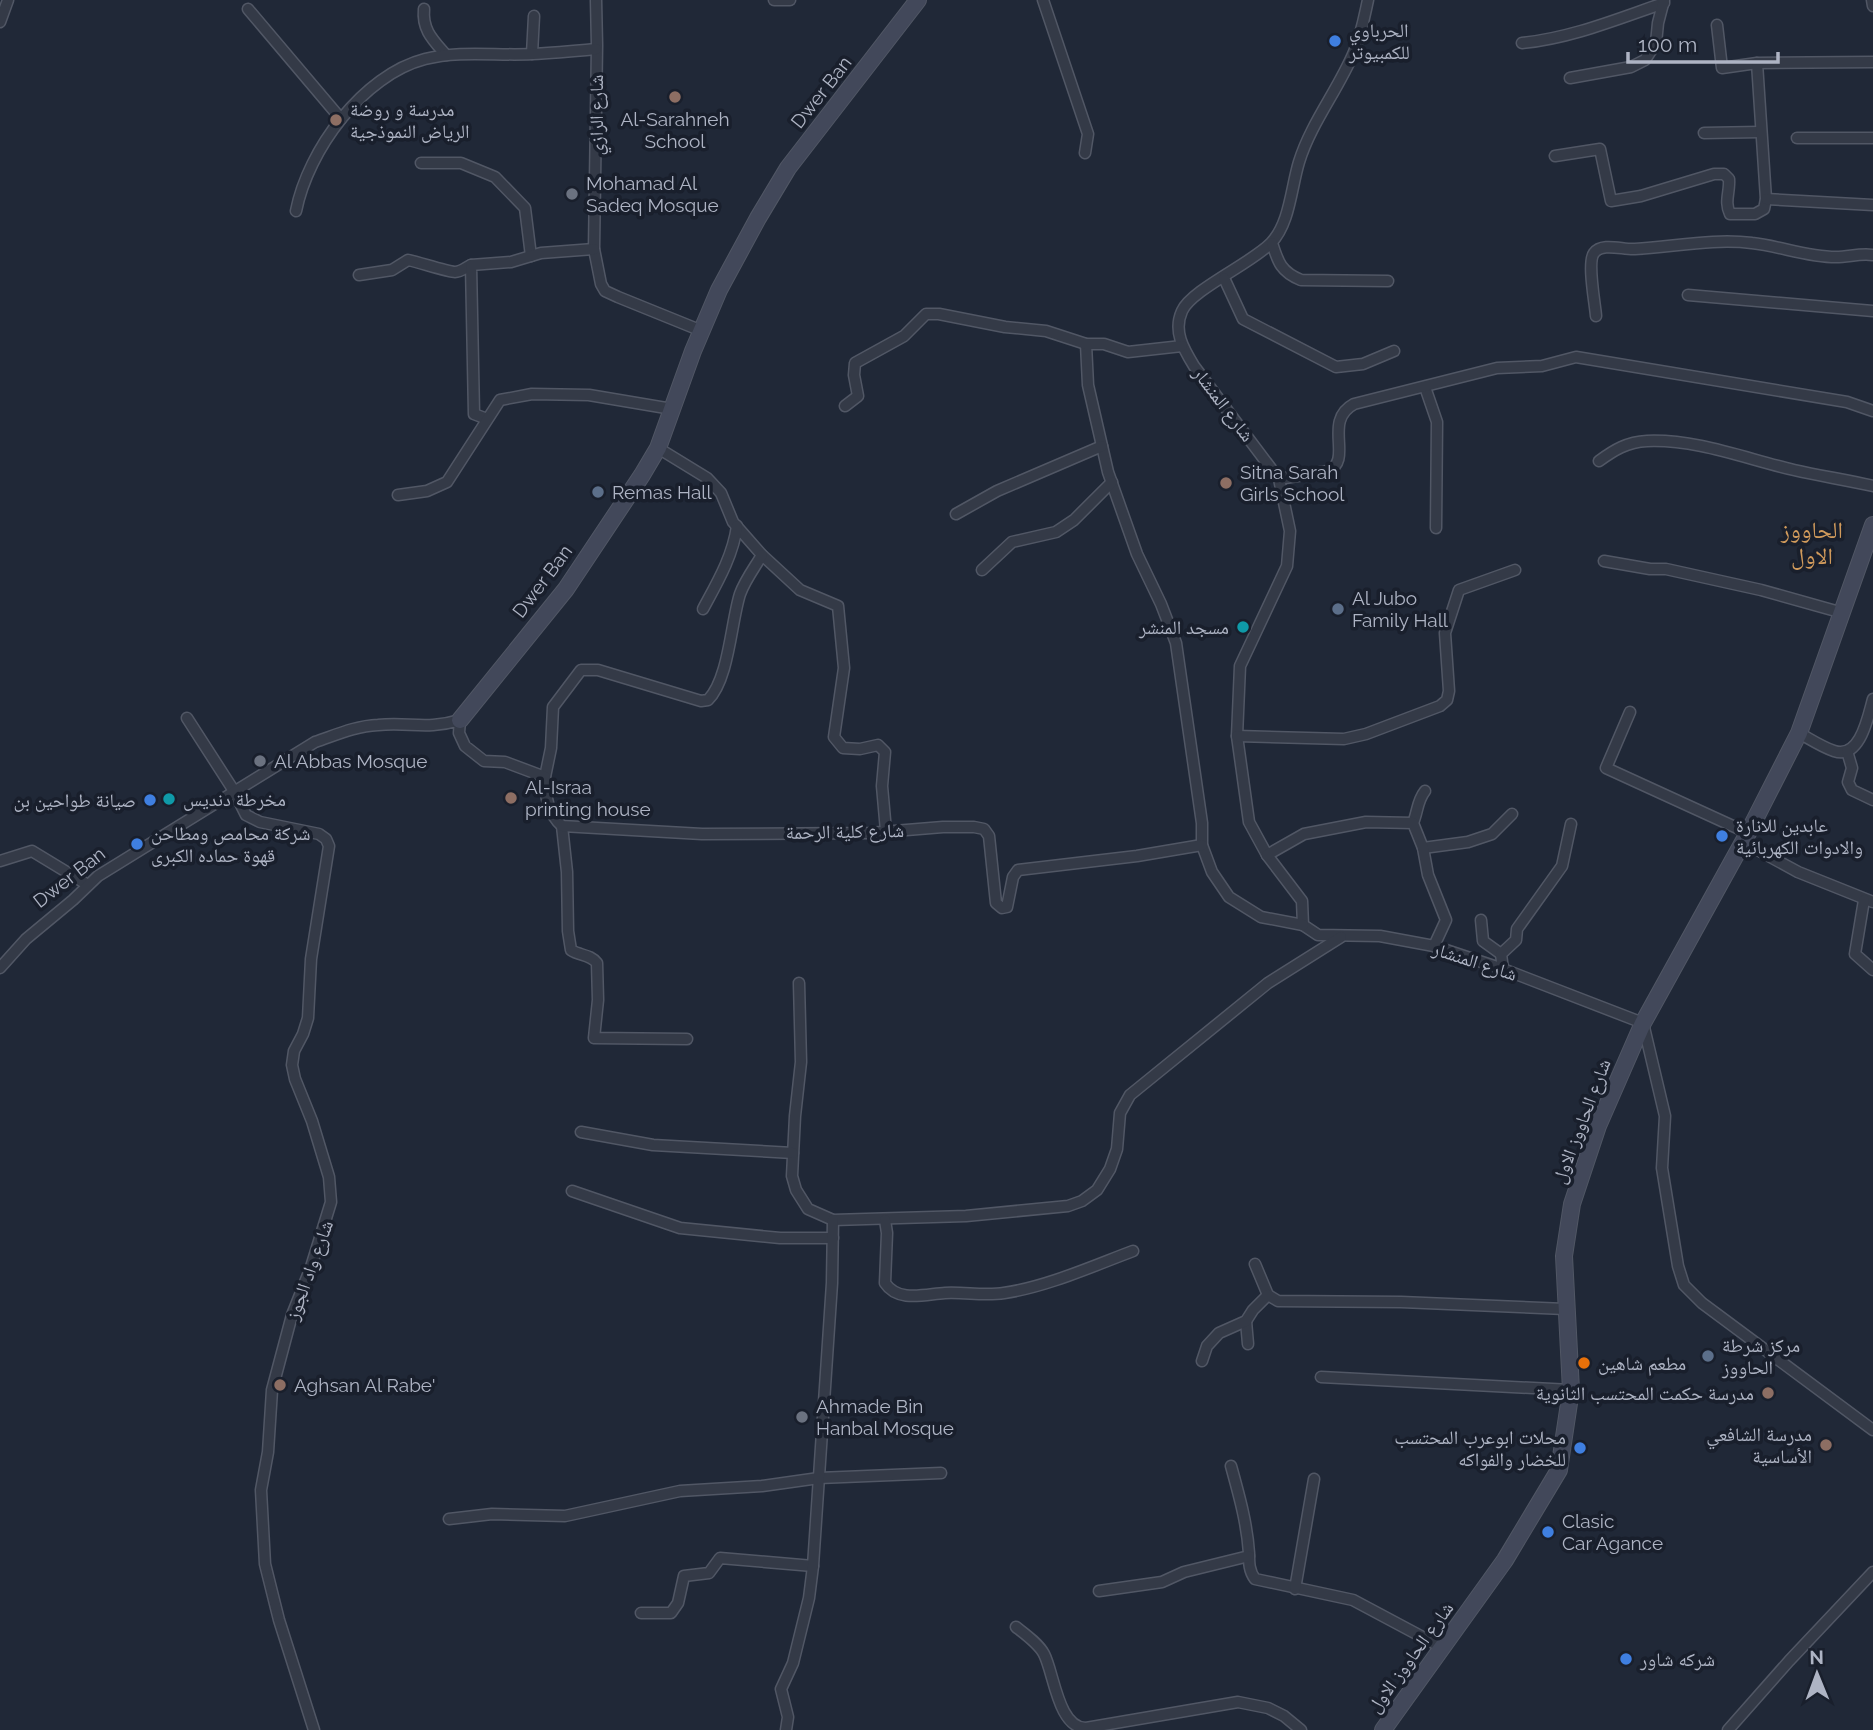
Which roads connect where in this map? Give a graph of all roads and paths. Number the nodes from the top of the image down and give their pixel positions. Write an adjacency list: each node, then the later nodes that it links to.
1 (8, 0): 14 (street)
2 (596, 0): 17 (street, شارع الرازي)
3 (774, 0): 4 (street)
4 (790, 0)
5 (918, 0): 45 (main road, Dwer Ban)
6 (1043, 0): 28 (street)
7 (1367, 0): 34 (street, شارع المنشار)
8 (1872, 0): 10 (street)
9 (1664, 1): 16 (street); 22 (street)
10 (1873, 6)
11 (248, 9): 23 (street)
12 (424, 9): 19 (street)
13 (534, 16): 18 (street)
14 (0, 22)
15 (1717, 25): 21 (street)
16 (1522, 43)
17 (596, 49): 18 (street); 35 (street, شارع الرازي)
18 (532, 54): 19 (street)
19 (446, 55): 23 (street)
20 (1873, 62): 21 (street)
21 (1757, 63): 24 (street)
22 (1570, 78)
23 (341, 119): 33 (street)
24 (1760, 132): 25 (street); 31 (street)
25 (1703, 133)
26 (1797, 138): 27 (street)
27 (1873, 138)
28 (1085, 153)
29 (1555, 156): 31 (street)
30 (421, 163): 37 (street)
31 (1766, 199): 32 (street)
32 (1873, 205)
33 (296, 211)
34 (1272, 243): 40 (street, شارع المنشار); 41 (street)
35 (594, 249): 37 (street); 45 (street, شارع الرازي)
36 (1873, 255): 44 (street)
37 (531, 256): 38 (street)
38 (471, 265): 39 (street); 53 (street)
39 (359, 275)
40 (1224, 278): 47 (street, شارع المنشار); 48 (street)
41 (1388, 282)
42 (1688, 295): 43 (street)
43 (1873, 311)
44 (1596, 316)
45 (702, 331): 51 (main road, Dwer Ban)
46 (1086, 344): 47 (street); 50 (street); 54 (street, شارع المنشار)
47 (1182, 346): 57 (street, شارع المنشار)
48 (1394, 351)
49 (1425, 387): 52 (street); 57 (street); 64 (street)
50 (845, 406)
51 (672, 409): 53 (street); 55 (main road, Dwer Ban)
52 (1873, 411)
53 (487, 419): 60 (street)
54 (1101, 446): 58 (street, شارع المنشار); 61 (street)
55 (658, 448): 63 (street); 74 (main road, Dwer Ban)
56 (1599, 461): 59 (street)
57 (1279, 479): 76 (street, شارع المنشار)
58 (1112, 482): 67 (street); 88 (street, شارع المنشار)
59 (1873, 486)
60 (398, 495)
61 (956, 514)
62 (1873, 525): 70 (main road, شارع الحاووز الاول)
63 (737, 526): 65 (street); 69 (street)
64 (1436, 528)
65 (762, 555): 78 (street); 86 (street)
66 (1604, 561): 70 (street)
67 (982, 570)
68 (1515, 570): 76 (street)
69 (703, 609)
70 (1843, 613): 75 (main road, شارع الحاووز الاول)
71 (1872, 704): 77 (street)
72 (1630, 712): 87 (street)
73 (187, 718): 79 (street, شارع واد الجوز)
74 (460, 720): 78 (street); 79 (street, Dwer Ban)
75 (1799, 733): 77 (street); 87 (main road, شارع الحاووز الاول)
76 (1237, 736): 90 (street, شارع المنشار)
77 (1847, 751): 81 (street)
78 (545, 778): 85 (street)
79 (234, 791): 92 (street, Dwer Ban); 134 (street, شارع واد الجوز)
80 (1425, 791): 83 (street)
81 (1873, 800)
82 (1512, 814): 89 (street)
83 (1413, 823): 89 (street); 90 (street)
84 (1571, 824): 98 (street)
85 (562, 826): 86 (street, شارع كلية الرحمة); 104 (street)
86 (886, 831): 88 (street, شارع كلية الرحمة)
87 (1746, 838): 93 (street); 103 (main road, شارع الحاووز الاول)
88 (1202, 845): 95 (street, شارع المنشار)
89 (1423, 848): 97 (street)
90 (1267, 855): 95 (street, شارع المنشار)
91 (0, 861): 92 (street)
92 (88, 885): 99 (street, Dwer Ban)
93 (1869, 901): 101 (street)
94 (1480, 920): 98 (street)
95 (1303, 925): 96 (street, شارع المنشار)
96 (1342, 937): 97 (street, شارع المنشار); 109 (street)
97 (1434, 946): 100 (street, شارع المنشار)
98 (1501, 954): 100 (street)
99 (0, 968)
100 (1503, 969): 103 (street, شارع المنشار)
101 (1873, 970)
102 (799, 983): 106 (street)
103 (1643, 1023): 114 (main road, شارع الحاووز الاول); 120 (street)
104 (687, 1040)
105 (580, 1132): 106 (street)
106 (793, 1153): 108 (street)
107 (572, 1191): 110 (street)
108 (833, 1220): 109 (street); 110 (street)
109 (885, 1220): 111 (street)
110 (833, 1238): 123 (street)
111 (1133, 1251)
112 (1255, 1264): 113 (street)
113 (1268, 1295): 114 (street); 115 (street)
114 (1565, 1309): 119 (main road, شارع الحاووز الاول)
115 (1247, 1321): 116 (street); 117 (street)
116 (1248, 1344)
117 (1202, 1361)
118 (1321, 1377): 119 (street)
119 (1571, 1390): 133 (main road, شارع الحاووز الاول)
120 (1873, 1430)
121 (1231, 1466): 126 (street)
122 (941, 1473): 123 (street)
123 (819, 1478): 125 (street); 127 (street)
124 (1314, 1479): 129 (street)
125 (449, 1519)
126 (1249, 1556): 129 (street); 130 (street)
127 (813, 1566): 131 (street); 135 (street)
128 (1873, 1572): 138 (street)
129 (1295, 1589): 133 (street)
130 (1099, 1591)
131 (641, 1613)
132 (1016, 1627): 136 (street)
133 (1443, 1648): 137 (main road, شارع الحاووز الاول)
134 (314, 1730)
135 (786, 1730)
136 (1301, 1730)
137 (1383, 1730)
138 (1728, 1730)

